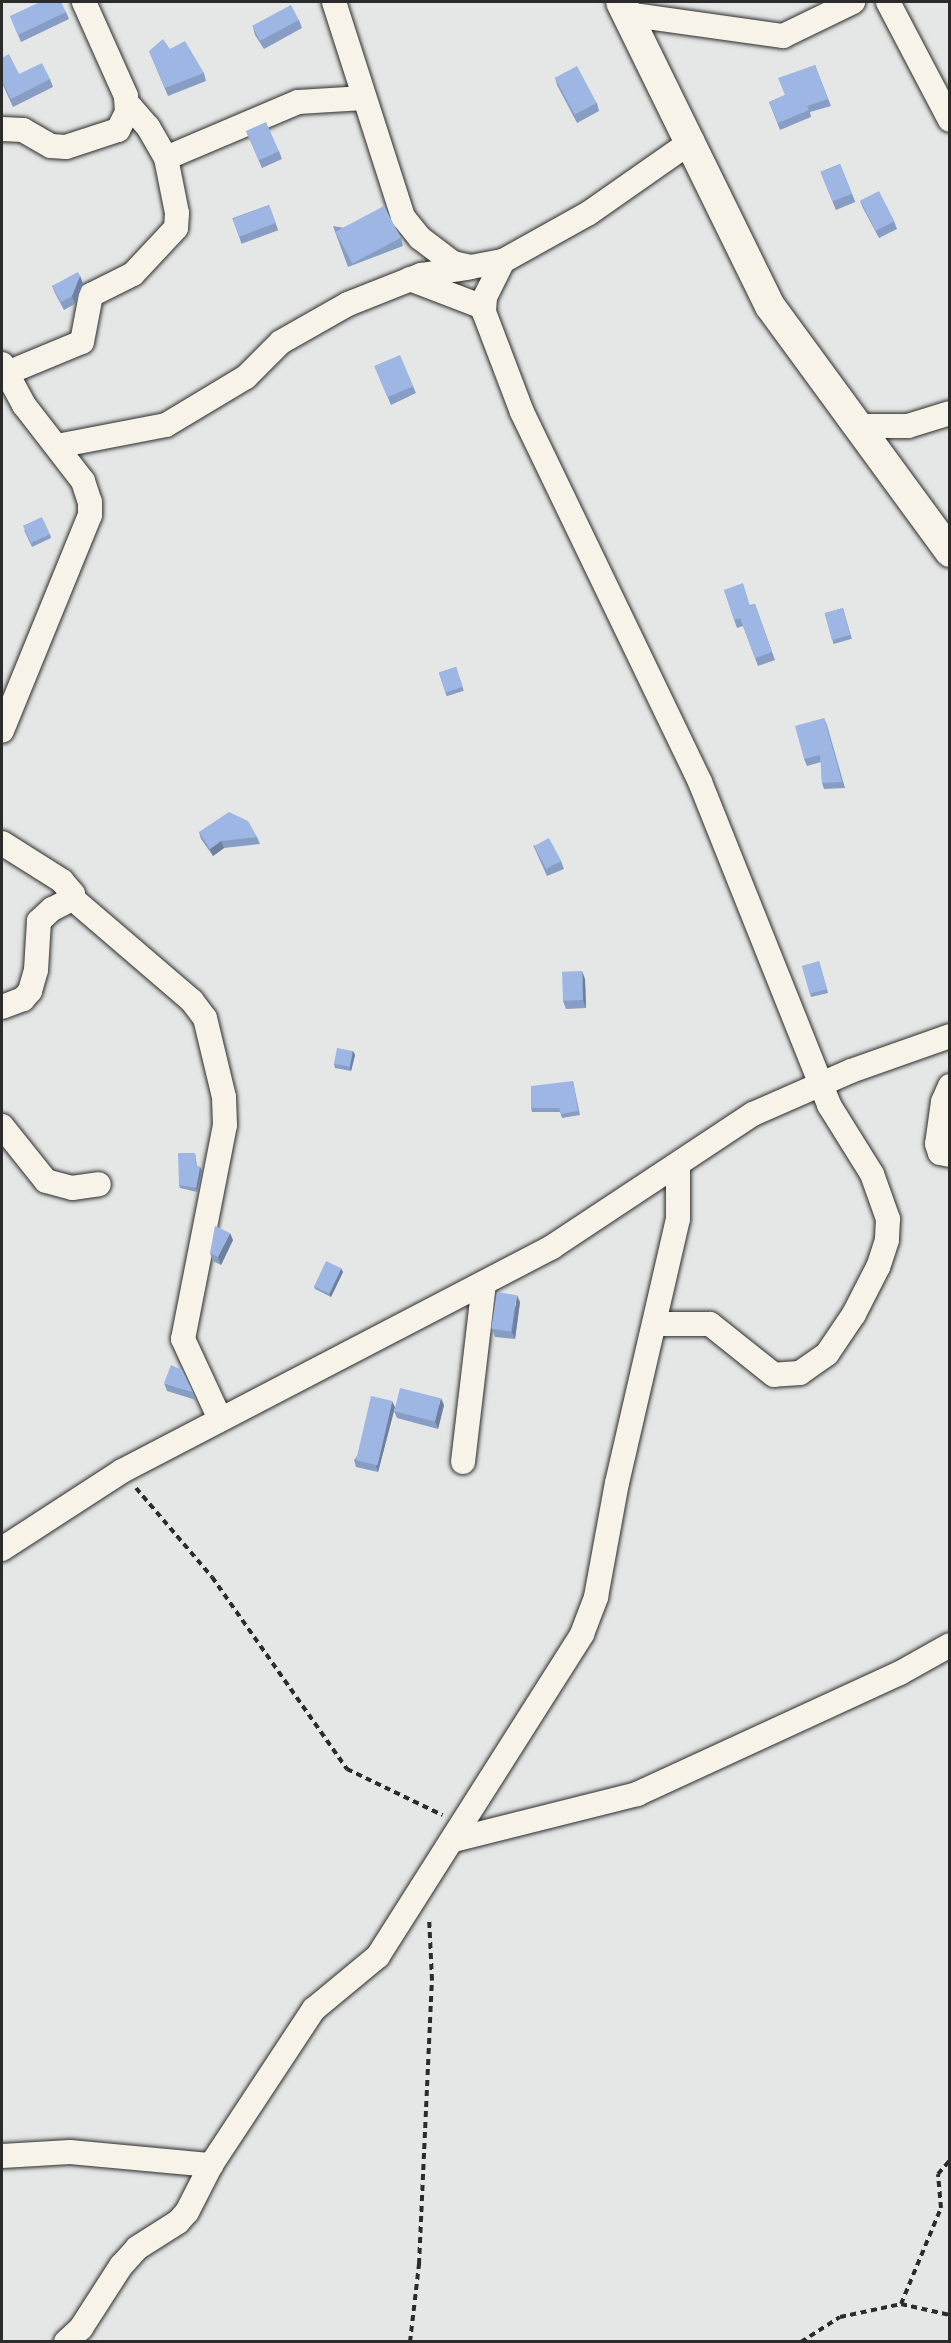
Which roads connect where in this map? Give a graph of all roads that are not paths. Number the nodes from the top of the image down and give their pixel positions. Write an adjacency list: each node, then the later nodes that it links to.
1 (84, 2): 7 (street)
2 (334, 2): 6 (street)
3 (853, 2): 5 (street)
4 (888, 2): 8 (street)
5 (624, 8): 10 (street)
6 (364, 98): 11 (street); 13 (street)
7 (127, 103): 9 (street); 11 (street)
8 (950, 120)
9 (2, 129)
10 (692, 141): 12 (street); 18 (street)
11 (166, 158): 16 (street)
12 (503, 261): 13 (street); 15 (street)
13 (471, 267): 14 (street)
14 (410, 279): 15 (street); 19 (street)
15 (483, 307): 26 (street)
16 (4, 369): 19 (street)
17 (950, 413): 18 (street)
18 (855, 426): 20 (street)
19 (57, 446): 21 (street)
20 (950, 552)
21 (2, 731)
22 (2, 843): 23 (street)
23 (72, 898): 24 (street); 34 (street)
24 (2, 1007)
25 (950, 1036): 26 (street)
26 (821, 1083): 30 (street); 33 (street)
27 (950, 1086): 29 (street)
28 (2, 1126): 31 (street)
29 (950, 1155)
30 (678, 1165): 32 (street); 33 (street)
31 (99, 1184)
32 (484, 1284): 34 (street); 35 (street)
33 (654, 1324): 38 (street)
34 (220, 1419): 36 (street)
35 (463, 1462)
36 (2, 1549)
37 (950, 1645): 38 (street)
38 (458, 1832): 40 (street)
39 (2, 2156): 40 (street)
40 (211, 2165): 41 (street)
41 (66, 2342)

